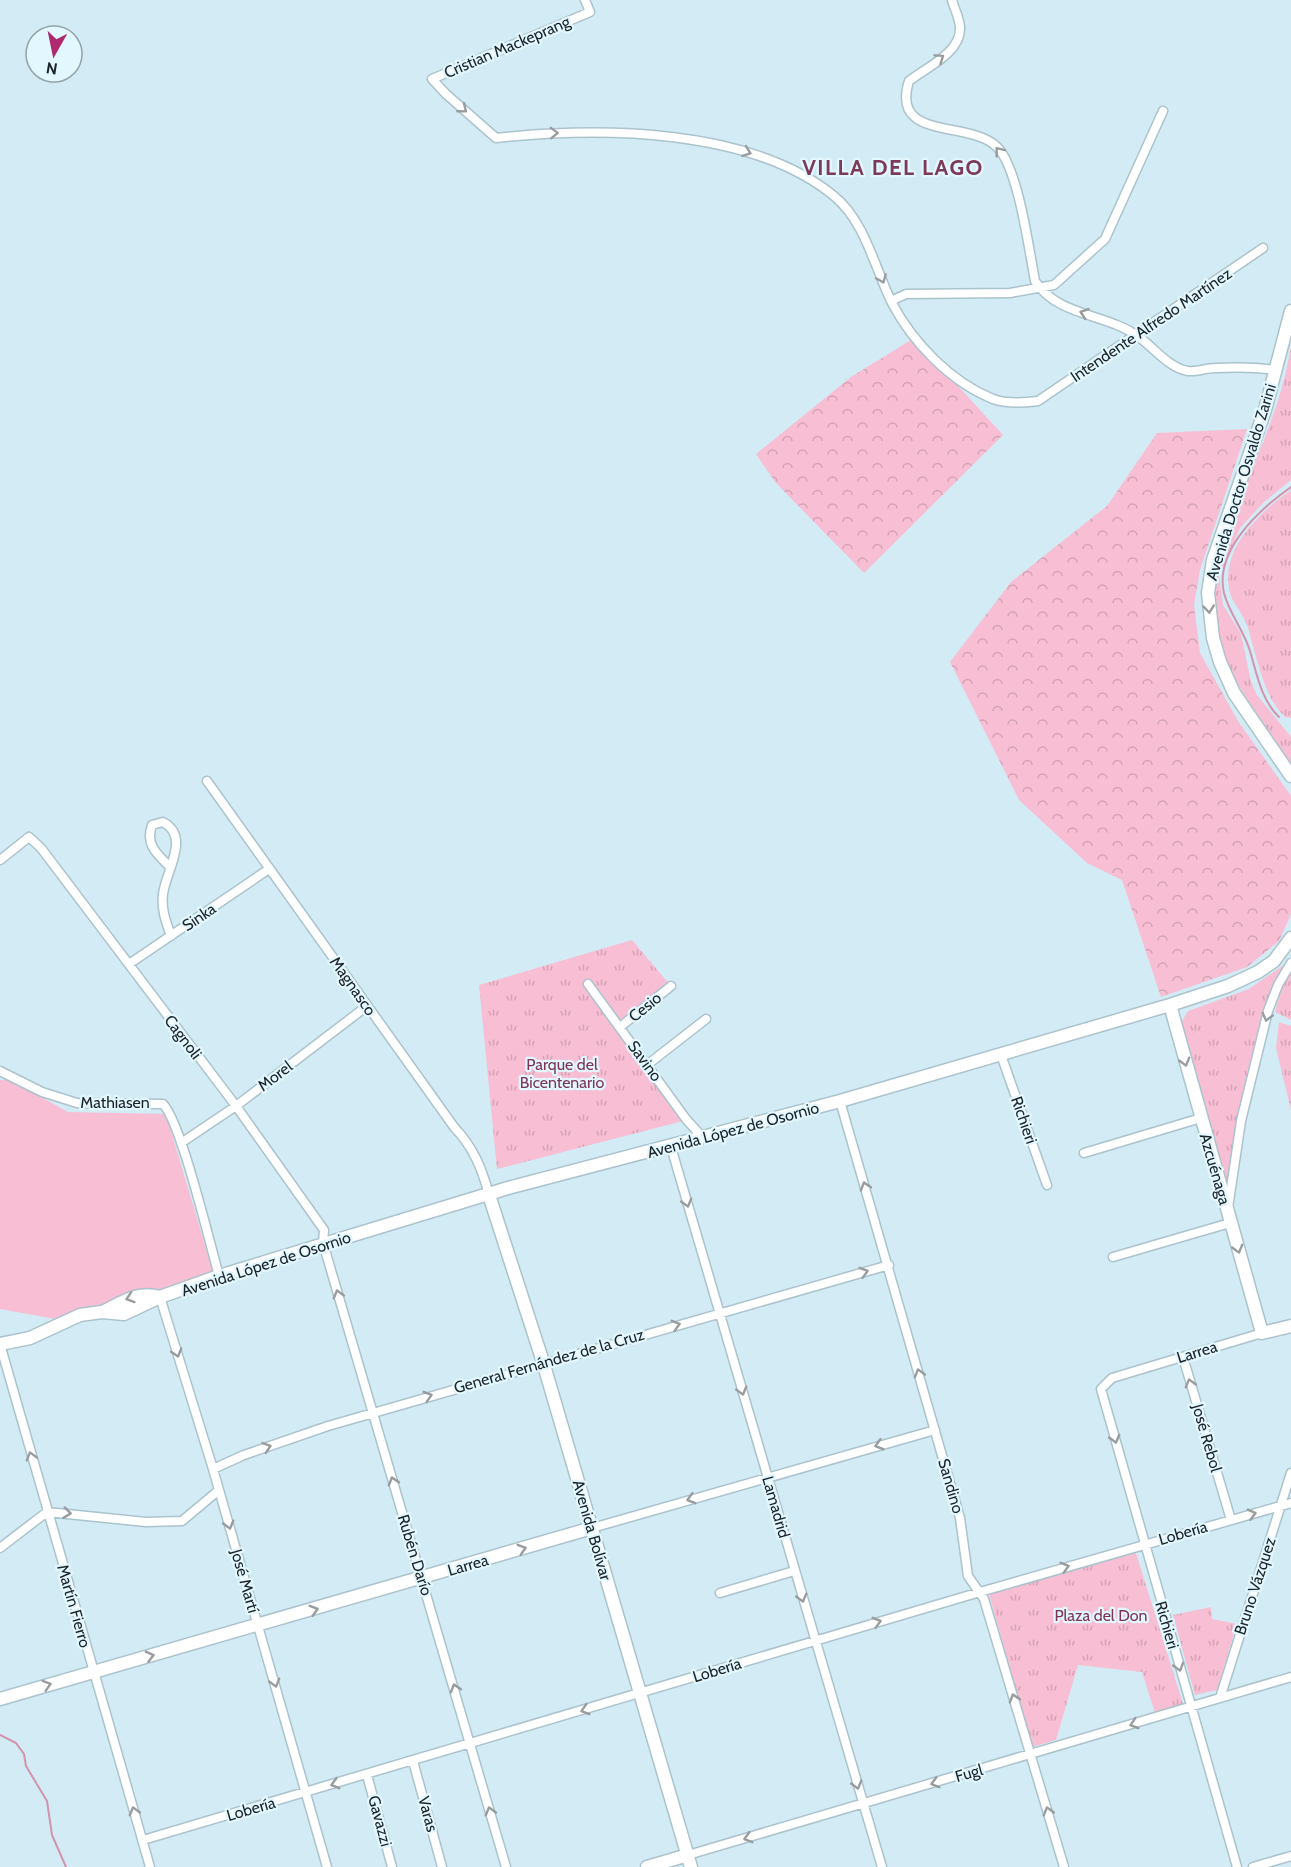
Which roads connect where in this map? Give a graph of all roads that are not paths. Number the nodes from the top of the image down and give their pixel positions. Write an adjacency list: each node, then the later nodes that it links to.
1 (585, 0): 6 (street, Cristian Mackeprang, one-way to 6)
2 (952, 0): 5 (street, one-way to 2)
3 (1163, 111): 5 (street)
4 (1263, 249): 8 (street, Intendente Alfredo Martínez)
5 (1040, 288): 6 (street); 8 (street, one-way to 5)
6 (891, 301): 8 (street, Intendente Alfredo Martínez)
7 (1291, 311): 9 (main road, Avenida Doctor Osvaldo Zarini)
8 (1138, 335): 9 (street)
9 (1275, 370): 10 (main road, Avenida Doctor Osvaldo Zarini, one-way to 10)
10 (1291, 776)
11 (207, 781): 14 (street, Magnasco)
12 (0, 860): 18 (street, Cagnoli)
13 (170, 867): 13 (street); 15 (street)
14 (269, 869): 15 (street, Sinka); 22 (street, Magnasco)
15 (171, 936): 18 (street, Sinka)
16 (1291, 938): 21 (main road, Avenida López de Osornio)
17 (1291, 963): 37 (street, one-way to 37)
18 (129, 964): 29 (street, Cagnoli)
19 (588, 984): 24 (street, Savino)
20 (671, 986): 24 (street, Cesio)
21 (1170, 1005): 25 (main road, Avenida López de Osornio); 30 (main road, Azcuénaga, one-way to 30)
22 (367, 1006): 29 (street, Morel); 36 (street, Magnasco)
23 (706, 1018): 26 (street)
24 (620, 1027): 26 (street, Savino)
25 (1001, 1055): 28 (main road, Avenida López de Osornio); 35 (street, Richieri)
26 (647, 1065): 31 (street, Savino)
27 (0, 1071): 32 (street, Mathiasen)
28 (840, 1101): 31 (main road, Avenida López de Osornio); 40 (street, Sandino, one-way to 28)
29 (236, 1106): 32 (street, Morel); 38 (street, Cagnoli)
30 (1201, 1118): 34 (street); 37 (main road, Azcuénaga)
31 (703, 1138): 33 (main road, Avenida López de Osornio)
32 (181, 1143): 41 (street, Mathiasen)
33 (671, 1147): 36 (main road, Avenida López de Osornio); 43 (street, Lamadrid, one-way to 43)
34 (1084, 1152)
35 (1047, 1185)
36 (489, 1195): 38 (main road, Avenida López de Osornio); 48 (main road, Avenida Bolívar)
37 (1229, 1218): 39 (street); 45 (main road, Azcuénaga, one-way to 45)
38 (323, 1243): 41 (main road, Avenida López de Osornio); 50 (street, Rubén Darío, one-way to 38)
39 (1113, 1257)
40 (889, 1265): 43 (street, General Fernández de la Cruz, one-way to 40); 51 (street, Sandino, one-way to 40)
41 (219, 1276): 42 (main road, Avenida López de Osornio)
42 (160, 1297): 46 (main road, Avenida López de Osornio); 52 (street, José Martí, one-way to 52)
43 (719, 1313): 48 (street, General Fernández de la Cruz, one-way to 43); 54 (street, Lamadrid, one-way to 54)
44 (1291, 1326): 45 (main road, Larrea)
45 (1262, 1333): 47 (street, Larrea)
46 (0, 1344): 58 (street, Martín Fierro, one-way to 46)
47 (1183, 1357): 49 (street, Larrea); 59 (street, José Rebol, one-way to 47)
48 (543, 1362): 50 (street, General Fernández de la Cruz, one-way to 48); 60 (main road, Avenida Bolívar)
49 (1104, 1383): 61 (street, Richieri, one-way to 61)
50 (372, 1413): 52 (street, General Fernández de la Cruz, one-way to 50); 64 (street, Rubén Darío, one-way to 50)
51 (935, 1430): 54 (street, Larrea, one-way to 54); 65 (street, Sandino)
52 (213, 1469): 55 (street, José Martí)
53 (1291, 1473): 57 (street, Bruno Vázquez)
54 (767, 1477): 60 (street, Larrea, one-way to 60); 63 (street, Lamadrid)
55 (219, 1490): 58 (street, one-way to 55); 67 (street, José Martí, one-way to 67)
56 (1291, 1503): 57 (street, Lobería)
57 (1281, 1506): 59 (street, Lobería, one-way to 57); 72 (street, Bruno Vázquez)
58 (47, 1512): 62 (street); 69 (street, Martín Fierro)
59 (1231, 1520): 61 (street, Lobería)
60 (592, 1528): 64 (main road, Larrea, one-way to 60); 71 (main road, Avenida Bolívar)
61 (1144, 1545): 65 (street, Lobería, one-way to 61); 74 (street, Richieri, one-way to 74)
62 (0, 1548)
63 (794, 1571): 66 (street); 68 (street, Lamadrid, one-way to 68)
64 (422, 1578): 67 (main road, Larrea, one-way to 64); 75 (street, Rubén Darío, one-way to 64)
65 (980, 1592): 68 (street, Lobería, one-way to 65); 76 (street, Sandino, one-way to 65)
66 (720, 1593)
67 (258, 1626): 69 (main road, Larrea, one-way to 67); 79 (street, José Martí, one-way to 79)
68 (815, 1640): 71 (street, Lobería); 80 (street, Lamadrid, one-way to 80)
69 (94, 1671): 73 (main road, Larrea, one-way to 69); 81 (street, Martín Fierro, one-way to 69)
70 (1291, 1677): 72 (street, Fugl)
71 (641, 1694): 75 (street, Lobería, one-way to 75); 83 (main road, Avenida Bolívar)
72 (1220, 1698): 74 (street, Fugl)
73 (0, 1699)
74 (1190, 1707): 76 (street, Fugl, one-way to 76); 92 (street, Richieri)
75 (471, 1744): 77 (street, Lobería); 88 (street, Rubén Darío, one-way to 75)
76 (1031, 1754): 80 (street, Fugl, one-way to 80); 91 (street, Sandino, one-way to 76)
77 (413, 1761): 78 (street, Lobería); 87 (street, Varas)
78 (367, 1775): 79 (street, Lobería, one-way to 79); 86 (street, Gavazzi)
79 (306, 1793): 81 (street, Lobería); 85 (street, José Martí)
80 (863, 1804): 83 (street, Fugl, one-way to 83); 90 (street, Lamadrid)
81 (143, 1840): 84 (street, Martín Fierro)
82 (1291, 1856): 93 (street)
83 (690, 1861): 89 (main road, Fugl)
84 (150, 1867)
85 (327, 1867)
86 (392, 1867)
87 (442, 1867)
88 (506, 1867)
89 (647, 1867)
90 (882, 1867)
91 (1064, 1867)
92 (1237, 1867)
93 (1253, 1867)

